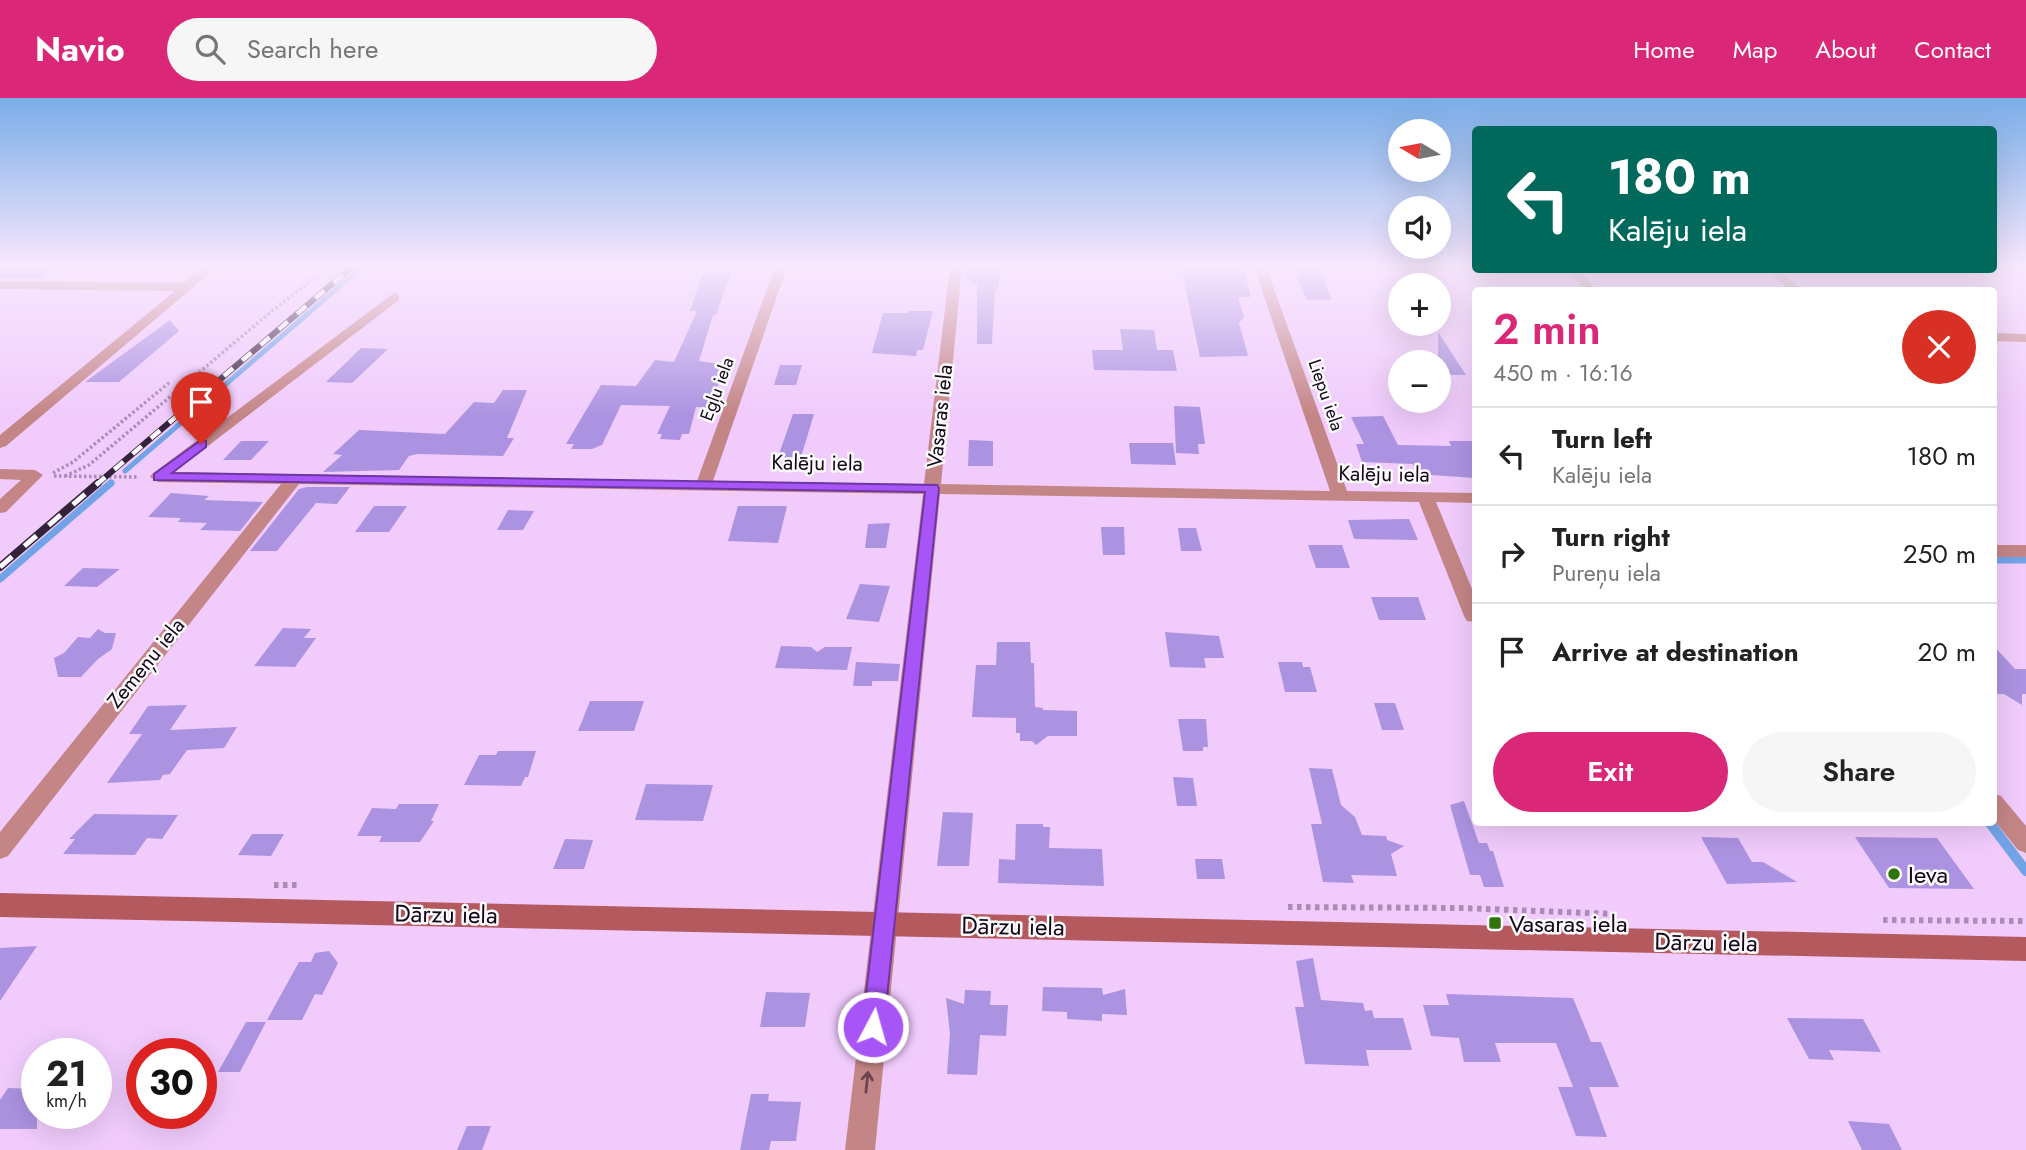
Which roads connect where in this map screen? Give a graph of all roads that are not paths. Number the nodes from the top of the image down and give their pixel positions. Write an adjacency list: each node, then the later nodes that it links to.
1 (153, 316): 8 (street)
2 (369, 316): 10 (street, Kalēju iela)
3 (764, 316): 11 (street, Egļu iela)
4 (951, 316): 12 (street, Vasaras iela)
5 (1277, 316): 13 (street, Liepu iela)
6 (1997, 337): 7 (street)
7 (2026, 338)
8 (0, 443)
9 (0, 474): 16 (street)
10 (294, 479): 11 (street, Kalēju iela); 22 (street, Zemeņu iela)
11 (704, 484): 12 (street, Kalēju iela)
12 (932, 488): 13 (street, Kalēju iela); 24 (street, Vasaras iela)
13 (1341, 497): 14 (street, Kalēju iela)
14 (1425, 497): 15 (street, Kalēju iela); 19 (street)
15 (1472, 498)
16 (0, 508)
17 (1997, 551): 18 (street)
18 (2026, 551)
19 (1472, 610)
20 (1997, 807): 21 (street)
21 (2026, 844)
22 (0, 849)
23 (0, 905): 24 (main road, Dārzu iela)
24 (884, 923): 25 (main road, Dārzu iela); 26 (street, Vasaras iela, one-way to 24)
25 (2026, 949)
26 (860, 1150)

